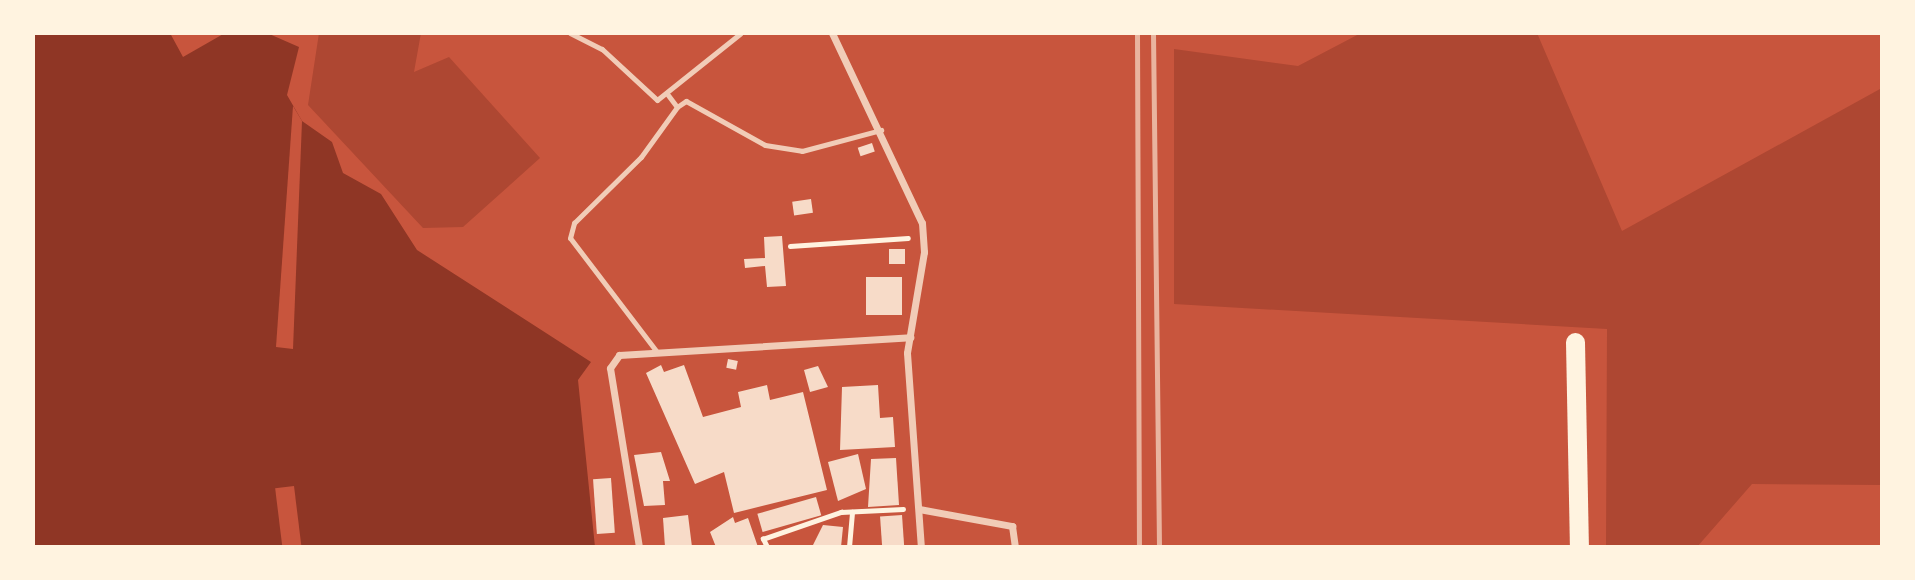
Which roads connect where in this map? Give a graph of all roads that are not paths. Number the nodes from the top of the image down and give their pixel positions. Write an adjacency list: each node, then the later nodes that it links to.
1 (570, 33): 4 (lane)
2 (741, 33): 4 (lane)
3 (832, 33): 6 (street)
4 (668, 95): 5 (lane)
5 (677, 107): 6 (lane); 9 (lane)
6 (881, 130): 7 (street)
7 (910, 337): 9 (street); 10 (street)
8 (1575, 342): 14 (highway)
9 (657, 352): 11 (street)
10 (919, 509): 12 (street); 13 (street)
11 (639, 547)
12 (920, 547)
13 (1015, 547)
14 (1579, 547)

